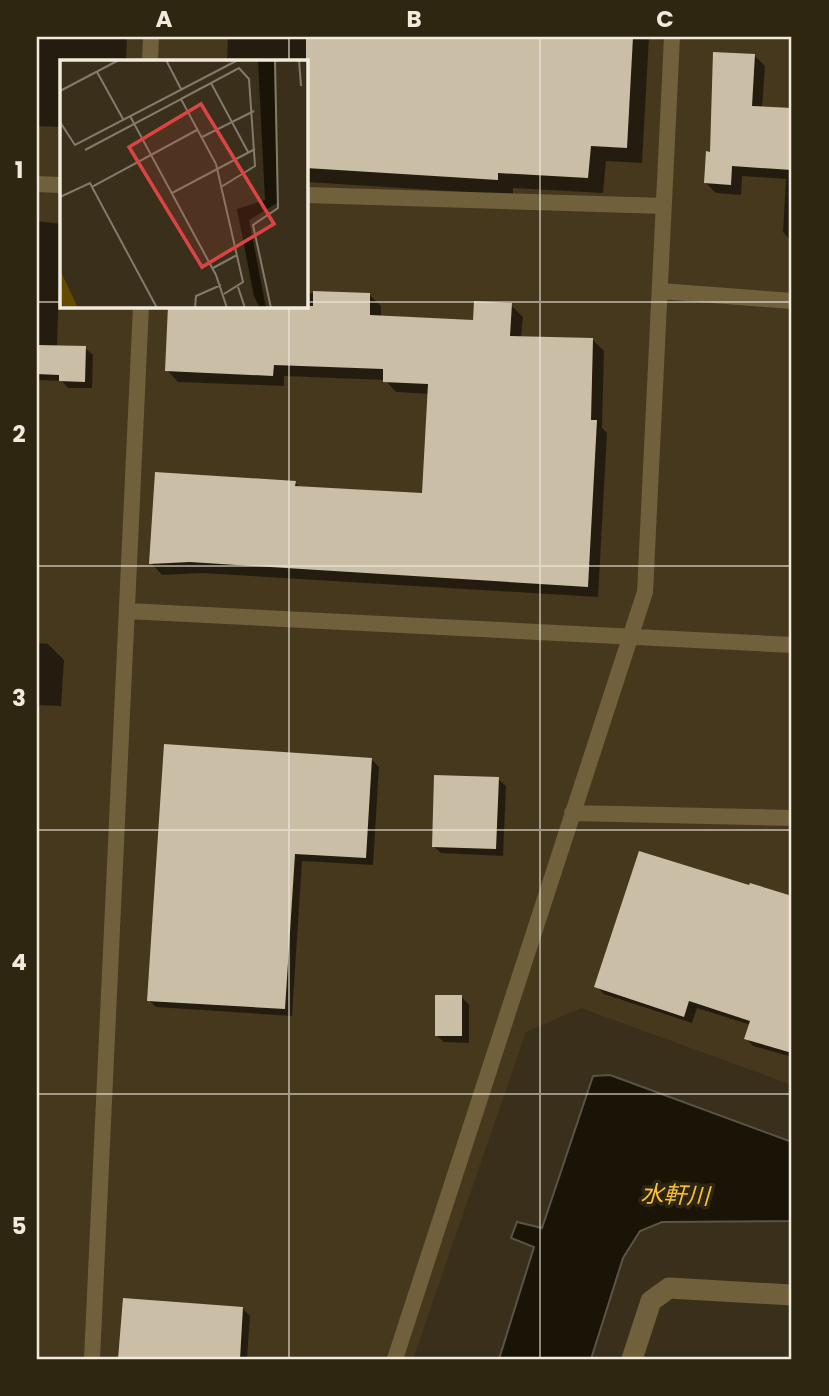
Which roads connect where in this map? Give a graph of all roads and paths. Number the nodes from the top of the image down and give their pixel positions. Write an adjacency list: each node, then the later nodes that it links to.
1 (151, 37): 3 (lane)
2 (672, 37): 7 (lane)
3 (150, 60)
4 (37, 184): 5 (lane)
5 (60, 185)
6 (308, 195): 7 (lane)
7 (664, 206): 8 (lane)
8 (660, 291): 9 (lane); 12 (lane)
9 (792, 301)
10 (141, 308): 11 (lane)
11 (127, 611): 12 (lane); 17 (lane)
12 (631, 635): 13 (lane); 14 (lane)
13 (792, 645)
14 (572, 813): 15 (lane); 18 (lane)
15 (792, 818)
16 (792, 1295): 19 (street)
17 (92, 1359)
18 (395, 1359)
19 (632, 1359)

